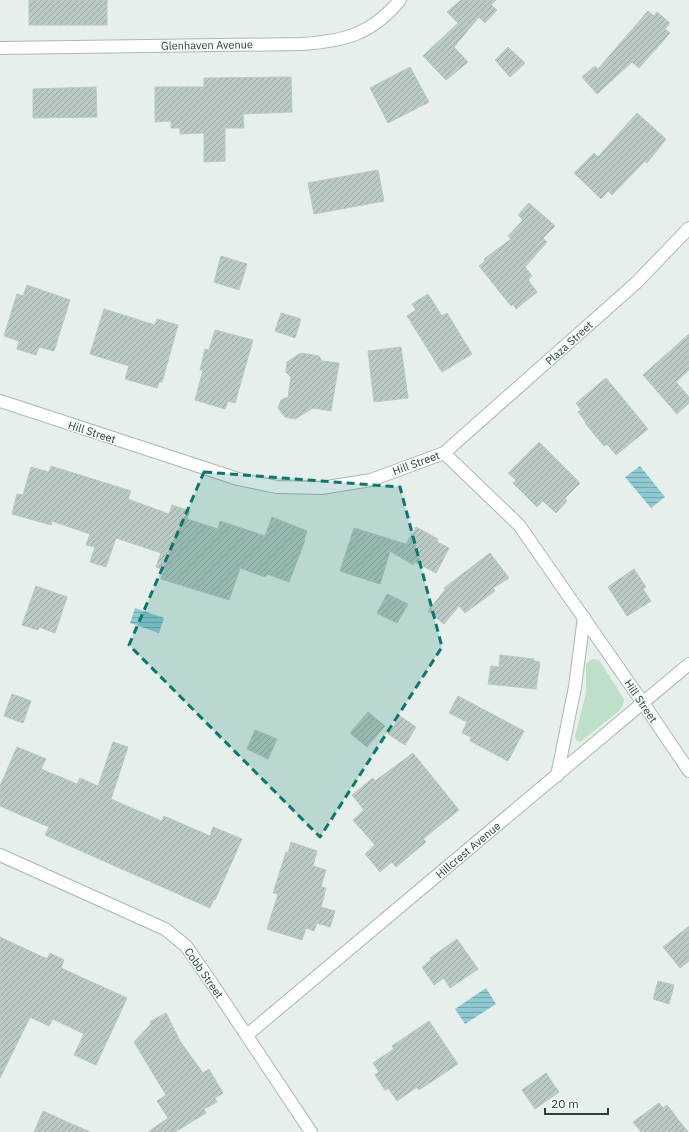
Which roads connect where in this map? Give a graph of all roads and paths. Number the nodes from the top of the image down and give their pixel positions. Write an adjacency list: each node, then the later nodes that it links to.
1 (400, 0): 2 (street, Glenhaven Avenue)
2 (0, 48)
3 (689, 228): 5 (street, Plaza Street)
4 (0, 401): 5 (street, Hill Street)
5 (444, 453): 6 (street, Hill Street)
6 (584, 617): 8 (street, Hill Street); 10 (street)
7 (689, 664): 8 (street, Hillcrest Avenue)
8 (643, 703): 9 (street, Hill Street); 10 (street, Hillcrest Avenue)
9 (689, 772)
10 (557, 776): 12 (street, Hillcrest Avenue)
11 (0, 855): 12 (street, Cobb Street)
12 (247, 1035): 13 (street, Cobb Street)
13 (310, 1132)

